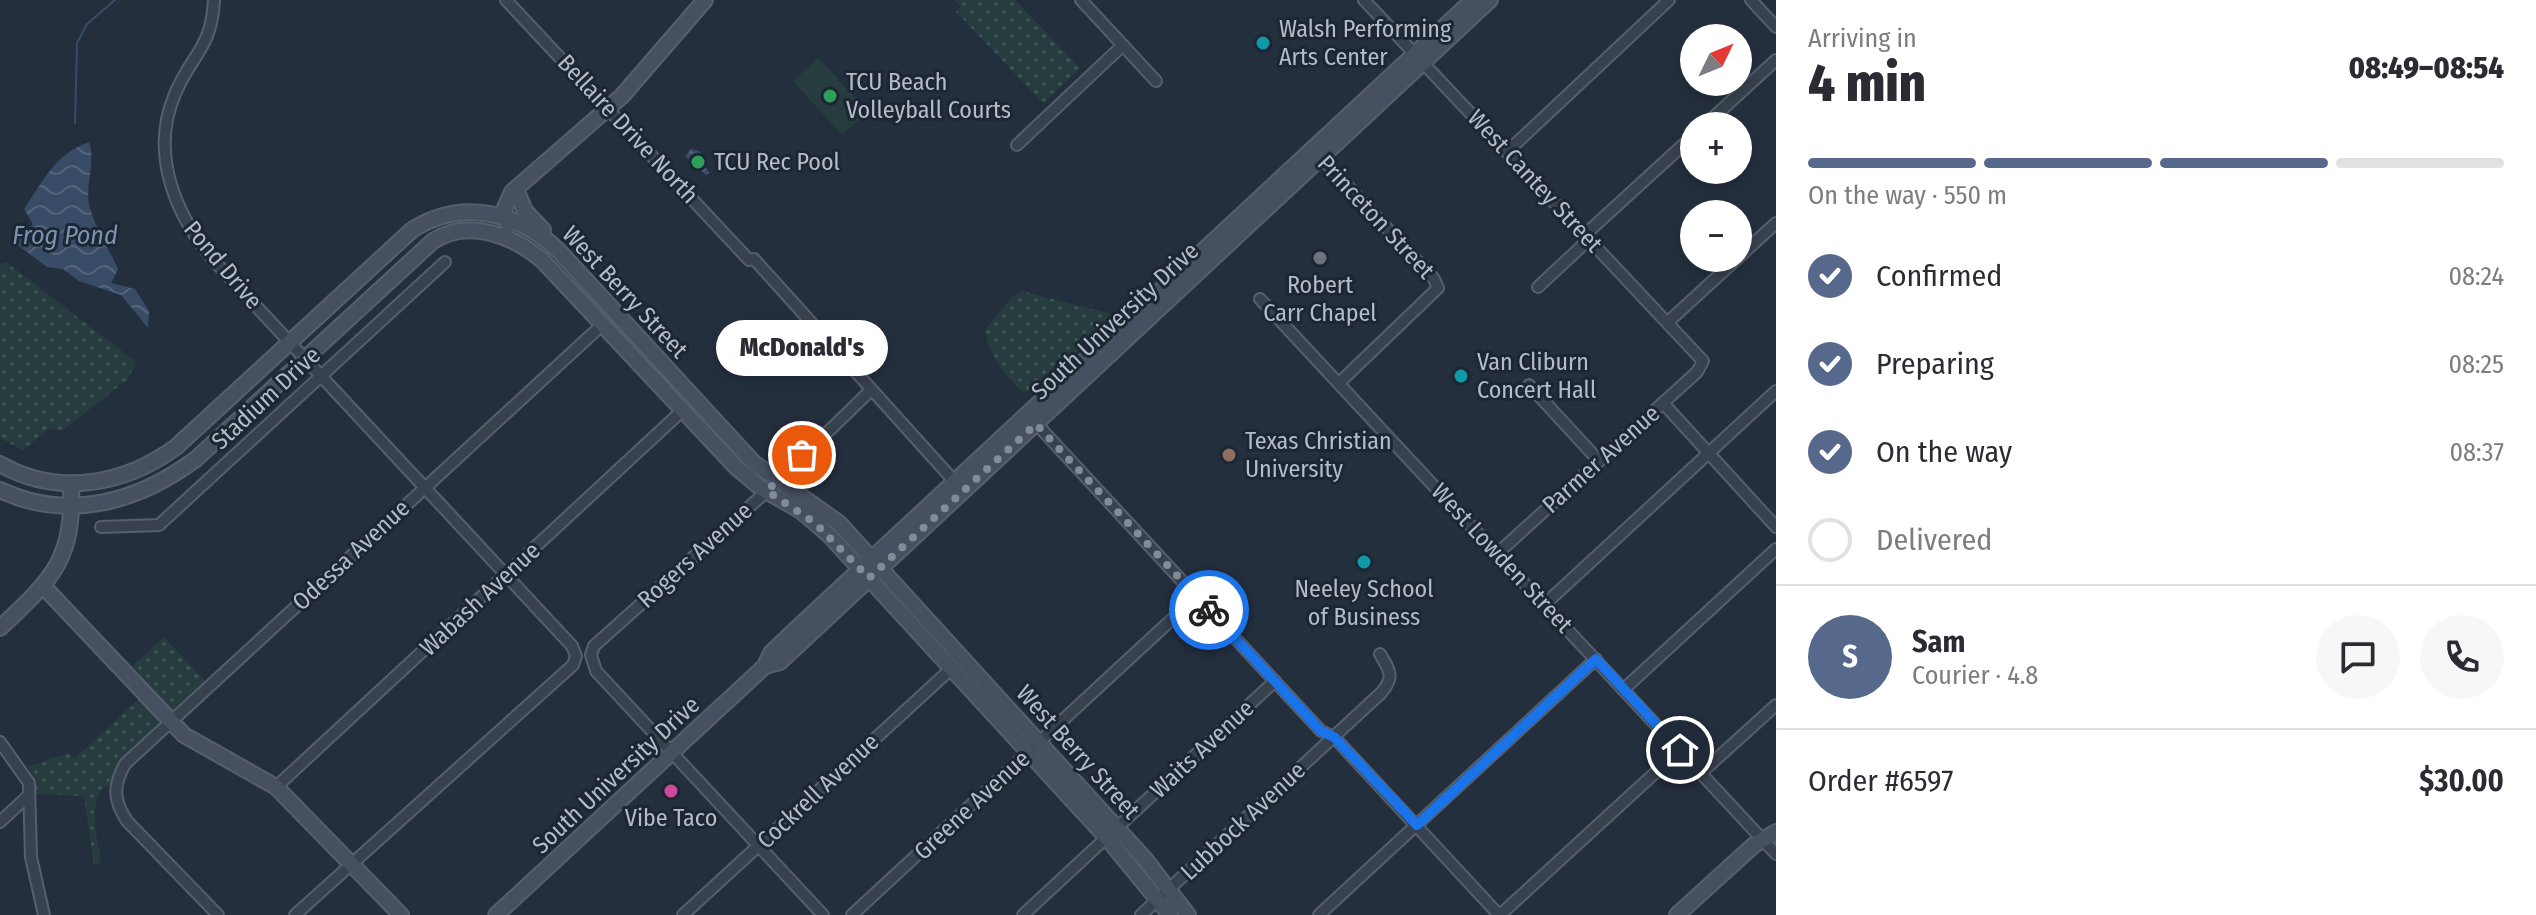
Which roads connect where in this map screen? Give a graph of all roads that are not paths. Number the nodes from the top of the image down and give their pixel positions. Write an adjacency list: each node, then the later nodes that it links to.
1 (214, 0): 34 (street, Pond Drive)
2 (506, 0): 15 (street, Bellaire Drive North)
3 (705, 0): 15 (main road)
4 (1081, 0): 11 (street)
5 (1364, 0): 12 (street, West Cantey Street)
6 (1473, 0): 12 (main road, South University Drive)
7 (1490, 0): 12 (main road, South University Drive)
8 (1669, 0): 19 (street)
9 (1751, 0): 10 (street)
10 (1776, 27)
11 (1123, 45): 14 (street); 17 (street)
12 (1419, 58): 19 (street, West Cantey Street); 20 (main road, South University Drive)
13 (1776, 60): 16 (street)
14 (1156, 81)
15 (608, 107): 21 (main road); 41 (street, Bellaire Drive North)
16 (1719, 112)
17 (1017, 145)
18 (1680, 148): 26 (street)
19 (1508, 151): 26 (street, West Cantey Street)
20 (1318, 154): 39 (street, Princeton Street); 46 (main road, South University Drive)
21 (518, 189): 22 (main road); 23 (main road); 29 (main road)
22 (481, 212): 23 (main road, West Berry Street); 34 (main road, West Berry Street)
23 (506, 218): 25 (main road); 27 (main road); 29 (main road, West Berry Street)
24 (1776, 223): 32 (street)
25 (468, 230): 27 (main road, West Berry Street); 35 (main road)
26 (1587, 237): 30 (street); 32 (street, West Cantey Street)
27 (518, 243): 33 (main road, West Berry Street)
28 (445, 262): 38 (street, Stadium Drive)
29 (571, 264): 43 (main road, West Berry Street)
30 (1538, 287)
31 (1260, 299): 39 (street, West Lowden Street)
32 (1668, 322): 37 (street, West Cantey Street)
33 (603, 324): 36 (main road, West Berry Street); 54 (street, Odessa Avenue)
34 (290, 342): 35 (street, Pond Drive); 53 (main road, West Berry Street)
35 (308, 360): 38 (street, Pond Drive); 57 (main road)
36 (636, 360): 43 (main road); 45 (main road, West Berry Street)
37 (1703, 364): 44 (street, Parmer Avenue)
38 (322, 376): 54 (street, Pond Drive); 60 (street, Stadium Drive)
39 (1339, 383): 63 (street, West Lowden Street)
40 (1529, 385): 49 (street)
41 (871, 390): 51 (street, Rogers Avenue); 52 (street)
42 (1776, 391): 47 (street)
43 (692, 395): 48 (main road, West Berry Street)
44 (1663, 403): 47 (street); 49 (street, Parmer Avenue)
45 (683, 410): 48 (main road); 56 (main road, West Berry Street); 65 (street, Wabash Avenue)
46 (1032, 419): 52 (main road, South University Drive); 64 (main road, South University Drive); 67 (street)
47 (1708, 452): 61 (street); 68 (street)
48 (746, 453): 51 (main road, West Berry Street)
49 (1599, 461): 63 (street, Parmer Avenue)
50 (0, 464): 53 (main road, West Berry Street)
51 (777, 479): 56 (street, Rogers Avenue); 58 (main road, West Berry Street)
52 (955, 482): 64 (main road, South University Drive)
53 (68, 484): 59 (main road)
54 (425, 487): 65 (street, Pond Drive); 77 (street, Odessa Avenue)
55 (0, 490): 59 (main road)
56 (767, 491): 58 (main road); 64 (main road, West Berry Street); 82 (street, Rogers Avenue)
57 (106, 502): 59 (main road); 59 (main road)
58 (827, 512): 64 (main road, West Berry Street)
59 (68, 521): 66 (main road)
60 (101, 527)
61 (1776, 527)
62 (1776, 549): 74 (street)
63 (1498, 553): 68 (street, West Lowden Street)
64 (870, 569): 72 (main road, West Berry Street); 75 (main road, West Berry Street); 82 (main road, South University Drive)
65 (506, 575): 84 (street, Wabash Avenue); 93 (street, Pond Drive)
66 (44, 587): 69 (main road); 77 (main road)
67 (1196, 597): 73 (street); 80 (street, Greene Avenue)
68 (1545, 604): 71 (street, West Lowden Street)
69 (0, 628)
70 (1380, 654): 78 (street, Lubbock Avenue)
71 (1596, 659): 74 (street, West Lowden Street); 87 (street)
72 (952, 668): 75 (main road); 80 (main road, West Berry Street); 91 (street, Cockrell Avenue)
73 (1275, 681): 78 (street); 89 (street, Waits Avenue)
74 (1624, 689): 81 (street, West Lowden Street)
75 (993, 691): 80 (main road, West Berry Street)
76 (1776, 705): 83 (street)
77 (170, 722): 84 (main road); 96 (street, Odessa Avenue)
78 (1334, 737): 87 (street); 94 (street, Lubbock Avenue)
79 (0, 742): 85 (street)
80 (1034, 748): 89 (main road, West Berry Street); 102 (street, Greene Avenue)
81 (1680, 750): 83 (street, West Lowden Street); 108 (street)
82 (673, 753): 91 (street); 99 (main road, South University Drive)
83 (1701, 773): 90 (street, West Lowden Street)
84 (276, 787): 93 (main road)
85 (29, 795): 86 (street); 95 (street)
86 (0, 822)
87 (1417, 825): 107 (street); 108 (street)
88 (1776, 832): 90 (main road)
89 (1112, 833): 94 (main road, West Berry Street); 103 (street, Waits Avenue)
90 (1762, 840): 92 (street, West Lowden Street); 109 (main road)
91 (759, 846): 100 (street, Cockrell Avenue); 101 (street)
92 (1776, 854)
93 (351, 863): 97 (street); 98 (main road)
94 (1162, 895): 104 (street, Lubbock Avenue); 105 (main road, West Berry Street); 106 (main road, West Berry Street)
95 (44, 915)
96 (218, 915)
97 (295, 915)
98 (401, 915)
99 (496, 915)
100 (683, 915)
101 (823, 915)
102 (852, 915)
103 (1023, 915)
104 (1141, 915)
105 (1170, 915)
106 (1188, 915)
107 (1319, 915)
108 (1500, 915)
109 (1677, 915)

